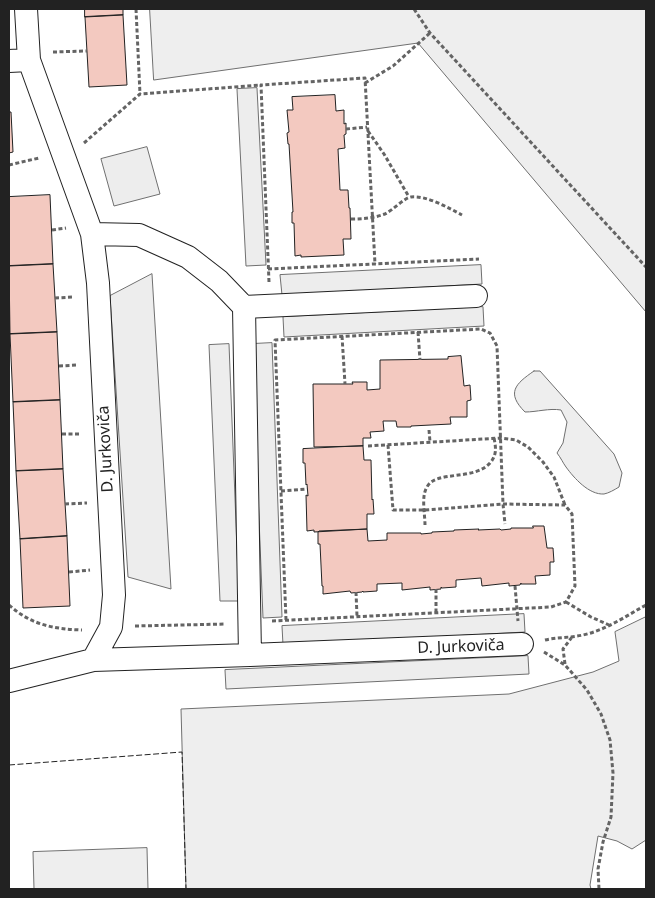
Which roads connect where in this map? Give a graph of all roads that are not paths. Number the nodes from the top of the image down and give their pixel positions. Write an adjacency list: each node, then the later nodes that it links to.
1 (26, 9): 2 (street, D. Jurkoviča)
2 (28, 58): 3 (street, D. Jurkoviča)
3 (92, 234): 5 (street); 8 (street, D. Jurkoviča)
4 (476, 296): 5 (street)
5 (244, 307): 7 (street)
6 (522, 644): 7 (street, D. Jurkoviča)
7 (250, 655): 8 (street, D. Jurkoviča)
8 (93, 660): 9 (street, D. Jurkoviča)
9 (9, 681)

